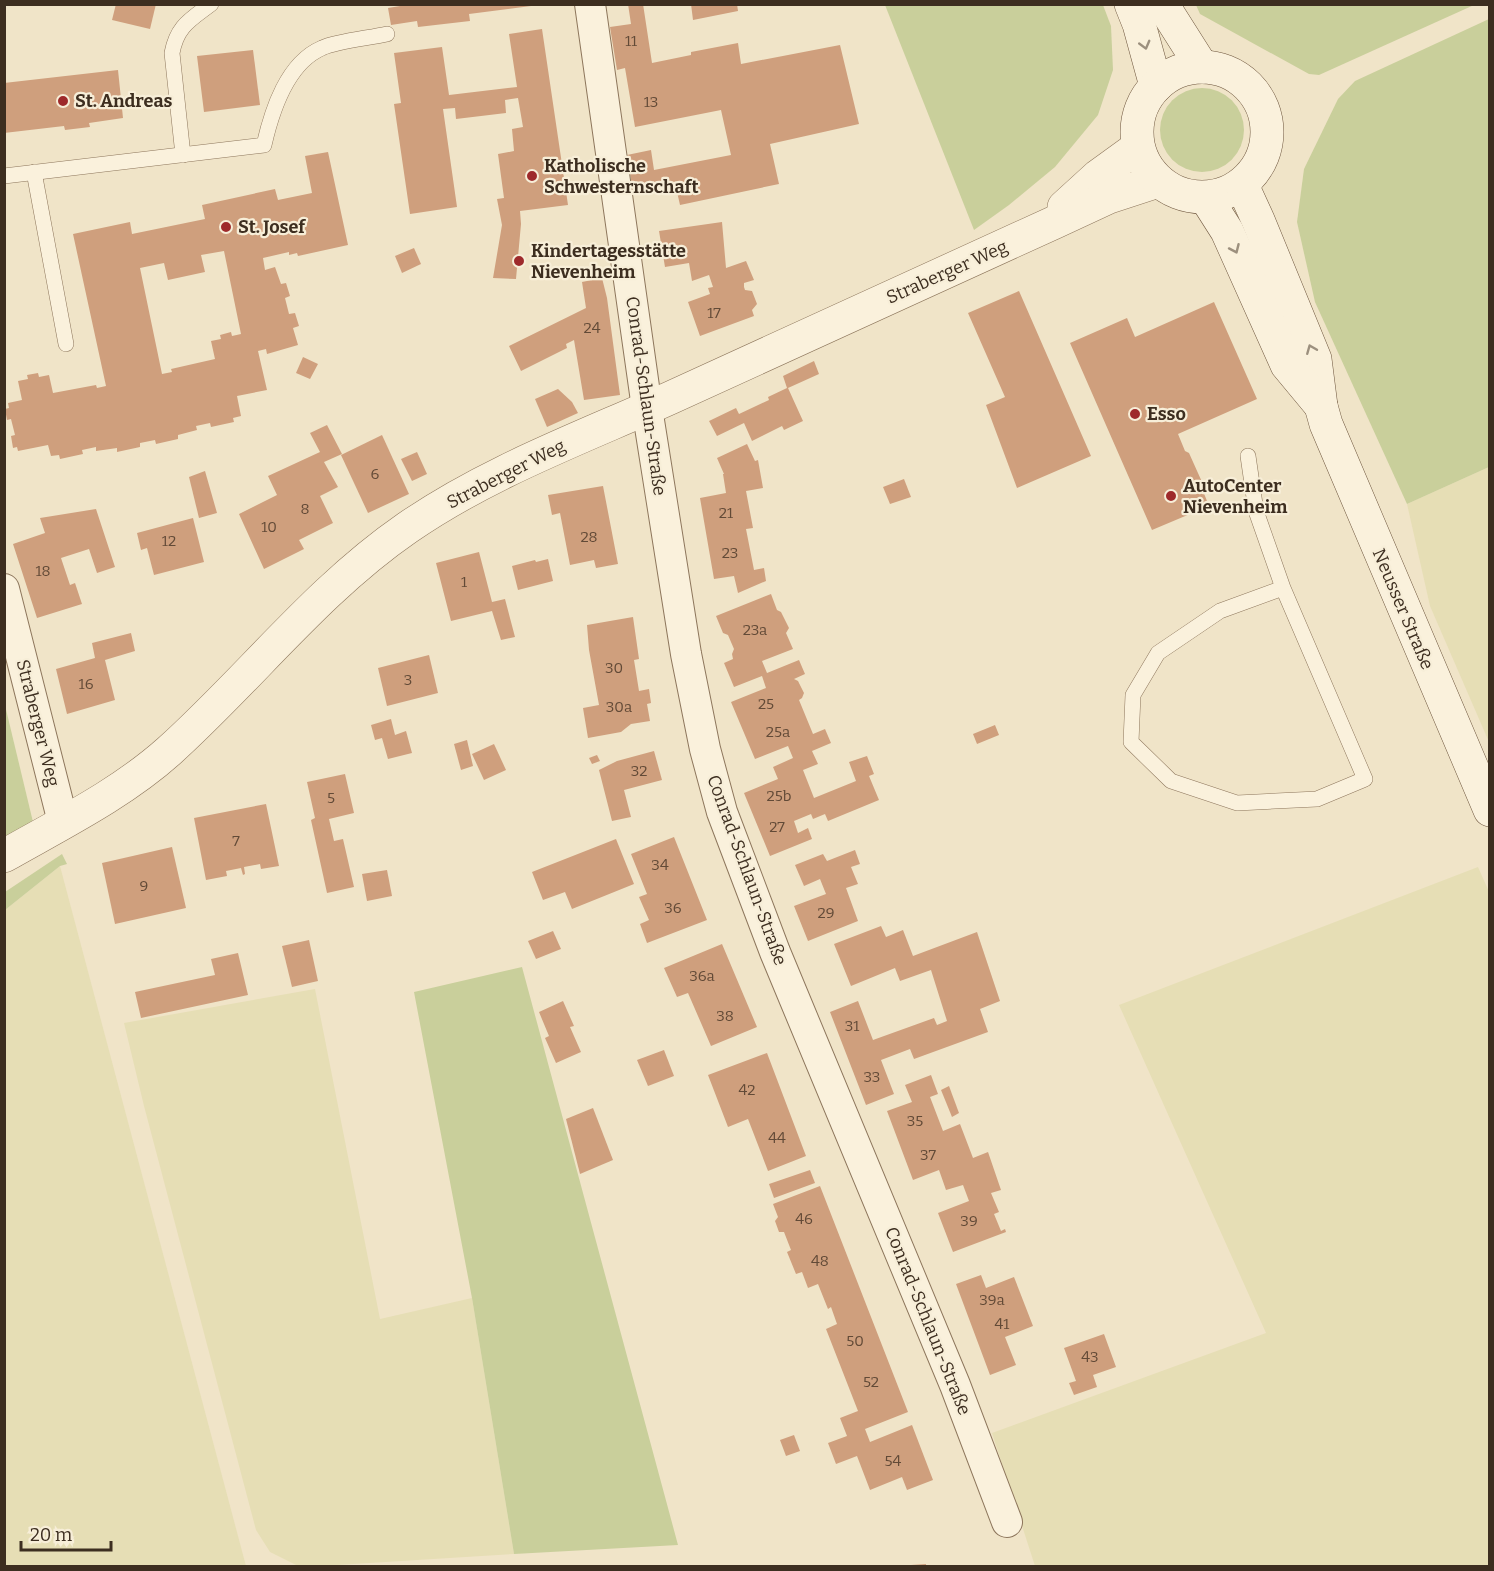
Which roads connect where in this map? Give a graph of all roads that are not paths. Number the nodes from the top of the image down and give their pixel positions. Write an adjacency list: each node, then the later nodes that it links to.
1 (211, 4): 9 (lane)
2 (590, 4): 18 (street, Conrad-Schlaun-Straße)
3 (1131, 4): 7 (main road, one-way to 7)
4 (1162, 4): 6 (main road)
5 (387, 34): 9 (lane)
6 (1202, 67): 7 (main road); 13 (main road)
7 (1156, 86): 8 (main road)
8 (1138, 147): 12 (main road); 15 (main road, Straberger Weg)
9 (183, 155): 10 (lane)
10 (34, 172): 11 (lane); 16 (lane)
11 (4, 176)
12 (1158, 181): 14 (main road); 15 (main road, Straberger Weg)
13 (1242, 185): 14 (main road); 17 (main road, Neusser Straße, one-way to 13)
14 (1206, 198): 17 (main road, Neusser Straße, one-way to 17)
15 (1022, 238): 18 (main road, Straberger Weg)
16 (66, 344)
17 (1321, 406): 22 (main road, Neusser Straße)
18 (647, 408): 23 (main road, Straberger Weg); 25 (street, Conrad-Schlaun-Straße)
19 (1248, 456): 20 (lane)
20 (1282, 588): 20 (lane)
21 (4, 589): 23 (street, Straberger Weg)
22 (1490, 810)
23 (63, 822): 24 (main road, Straberger Weg)
24 (4, 856)
25 (1007, 1522)

